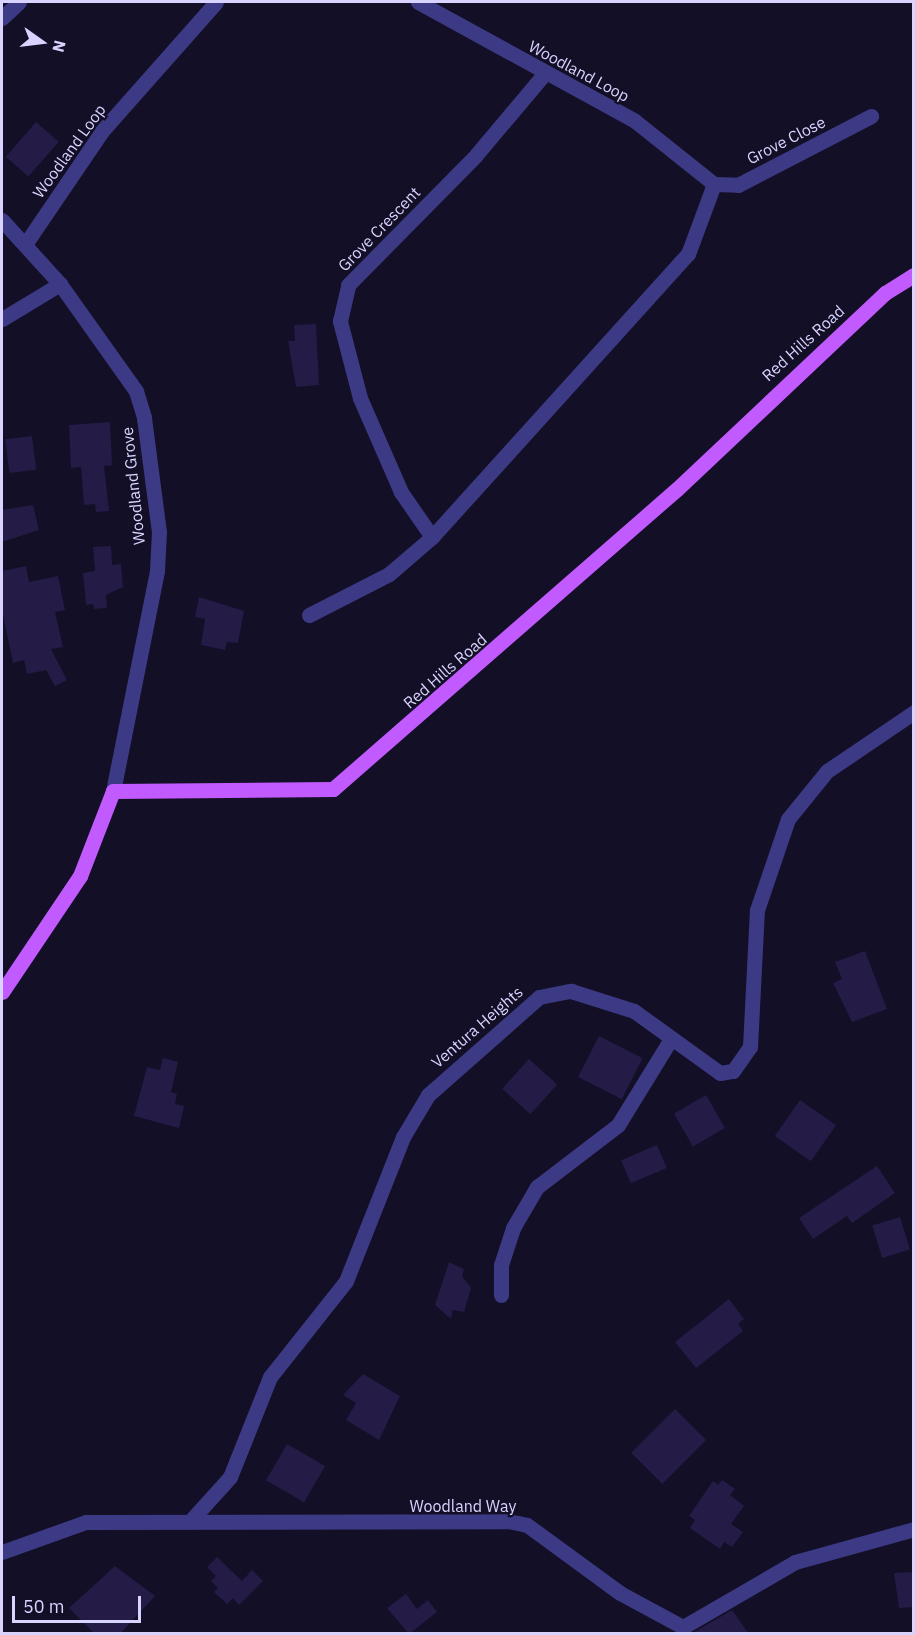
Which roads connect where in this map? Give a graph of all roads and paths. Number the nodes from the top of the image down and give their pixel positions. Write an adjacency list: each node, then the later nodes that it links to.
1 (19, 2): 4 (street)
2 (216, 2): 9 (street, Woodland Loop)
3 (418, 2): 5 (street, Woodland Loop)
4 (2, 18)
5 (545, 74): 7 (street, Woodland Loop); 13 (street, Grove Crescent)
6 (871, 116): 7 (street, Grove Close)
7 (714, 184): 13 (street)
8 (2, 220): 9 (street, Woodland Grove)
9 (26, 243): 11 (street, Woodland Grove)
10 (914, 275): 16 (main road, Red Hills Road)
11 (60, 284): 12 (street); 16 (street, Woodland Grove)
12 (2, 319)
13 (432, 537): 14 (street)
14 (309, 615)
15 (914, 712): 18 (street, Ventura Heights)
16 (113, 791): 17 (main road)
17 (2, 992)
18 (669, 1042): 19 (street); 20 (street, Ventura Heights)
19 (501, 1295)
20 (193, 1518): 22 (street, Woodland Way); 23 (street, Woodland Way)
21 (914, 1529): 23 (street, Woodland Way)
22 (2, 1552)
23 (679, 1630)

